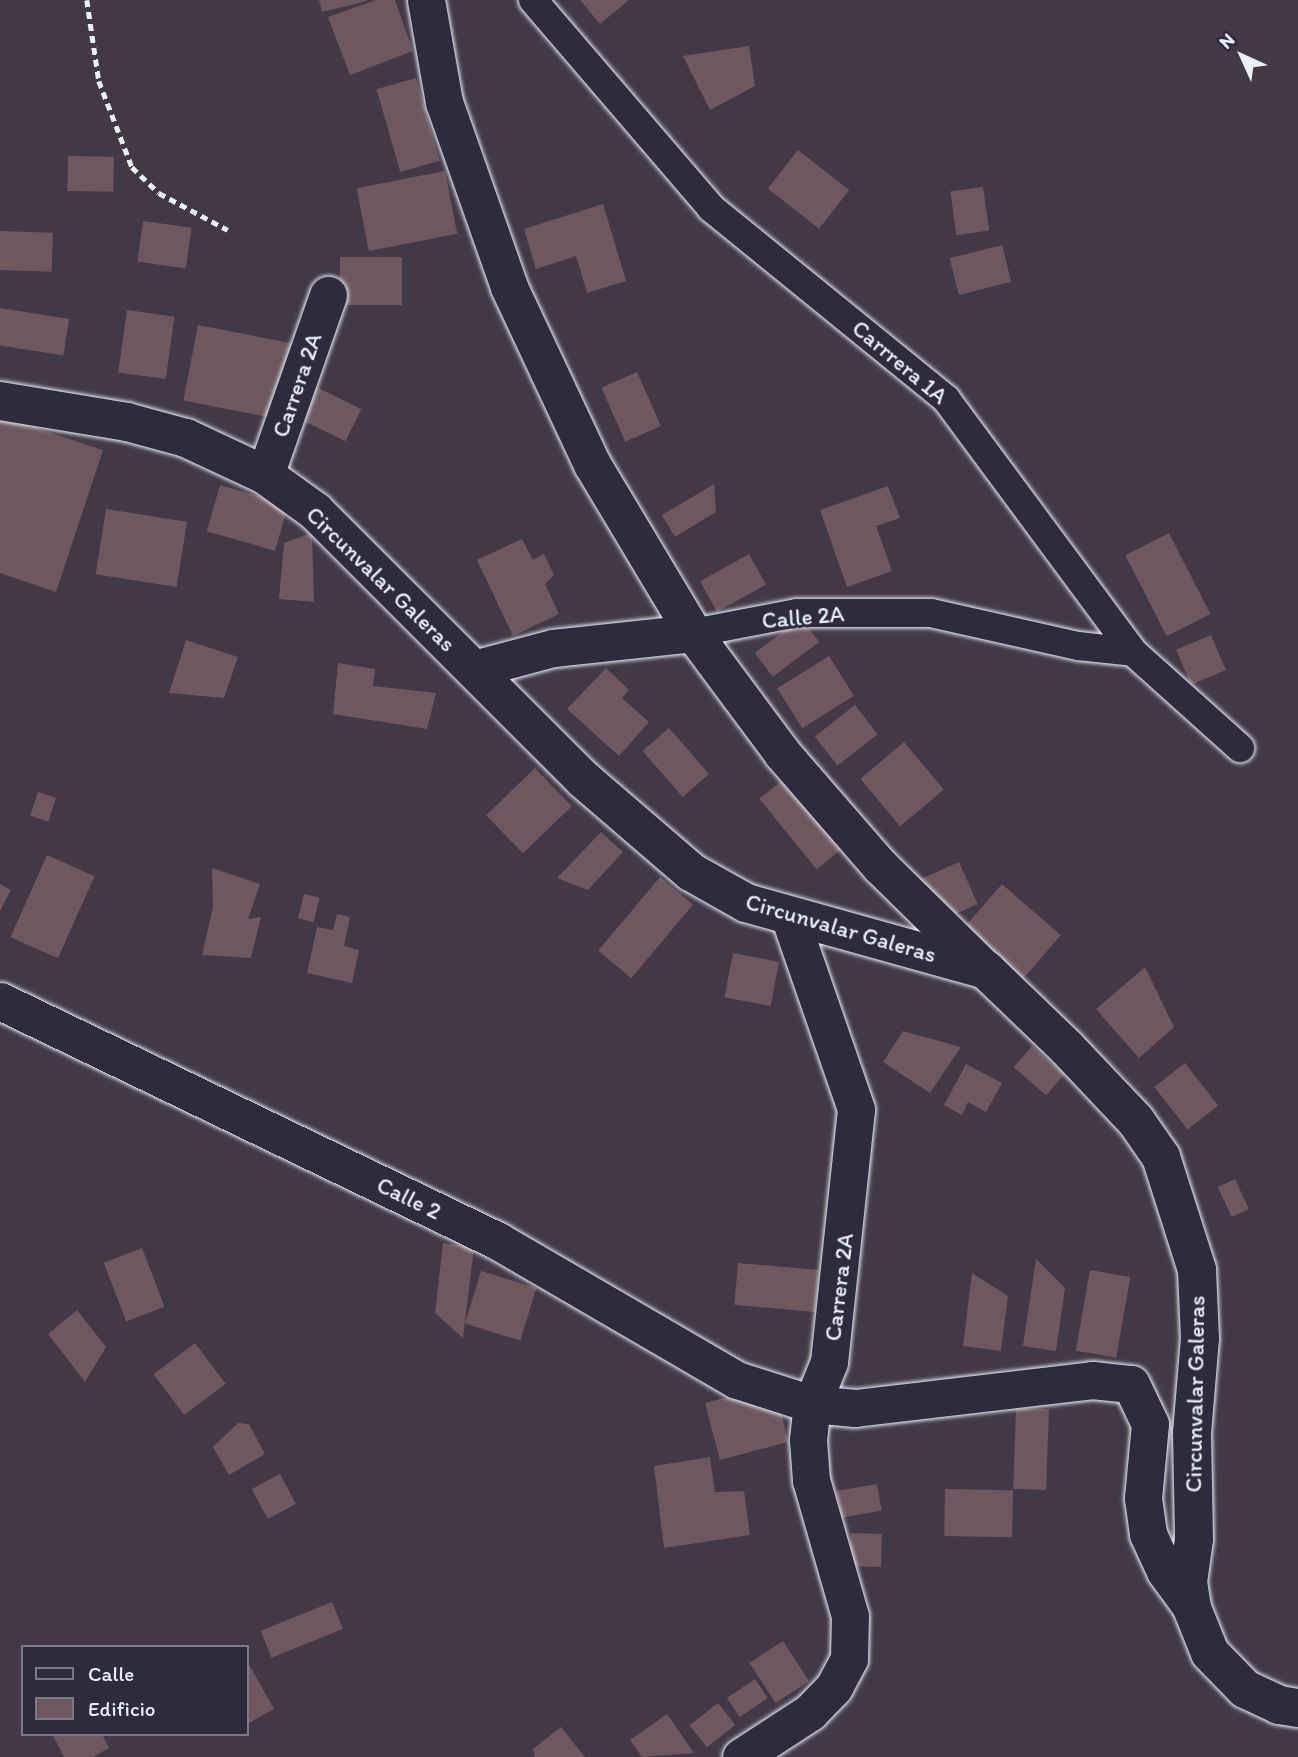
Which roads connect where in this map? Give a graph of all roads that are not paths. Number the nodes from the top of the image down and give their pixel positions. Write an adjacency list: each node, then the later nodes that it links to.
1 (426, 0): 6 (street)
2 (533, 0): 7 (street, Carrrera 1A)
3 (328, 295): 5 (street, Carrera 2A)
4 (0, 401): 5 (main road, Circunvalar Galeras)
5 (265, 475): 8 (main road, Circunvalar Galeras)
6 (694, 633): 7 (street, Calle 2A); 8 (street, Calle 2A); 11 (street)
7 (1133, 652): 9 (street, Carrrera 1A)
8 (474, 669): 10 (main road, Circunvalar Galeras)
9 (1240, 748)
10 (790, 918): 11 (main road, Circunvalar Galeras); 13 (street, Carrera 2A)
11 (986, 970): 14 (main road, Circunvalar Galeras)
12 (0, 1001): 13 (street, Calle 2)
13 (812, 1404): 14 (street, Calle 2); 16 (street, Carrera 2A)
14 (1192, 1608): 15 (main road, Circunvalar Galeras)
15 (1298, 1709)
16 (741, 1757)

